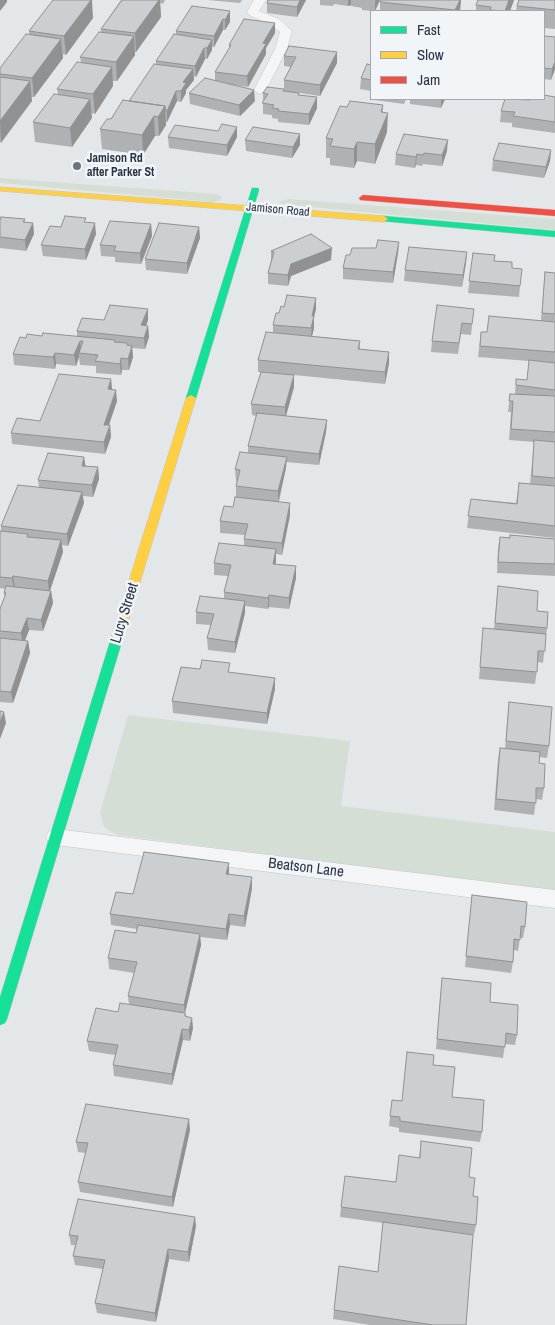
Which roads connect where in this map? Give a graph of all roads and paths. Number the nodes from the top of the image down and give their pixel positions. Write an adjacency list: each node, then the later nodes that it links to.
1 (260, 0): 2 (lane)
2 (260, 90)
3 (0, 189): 6 (street, Jamison Road)
4 (255, 190): 6 (street, Lucy Street)
5 (354, 198): 7 (street)
6 (250, 207): 8 (street, Jamison Road); 9 (street, Lucy Street)
7 (555, 212)
8 (555, 234)
9 (56, 837): 10 (lane, Beatson Lane); 11 (street, Lucy Street)
10 (555, 899)
11 (0, 1019)

